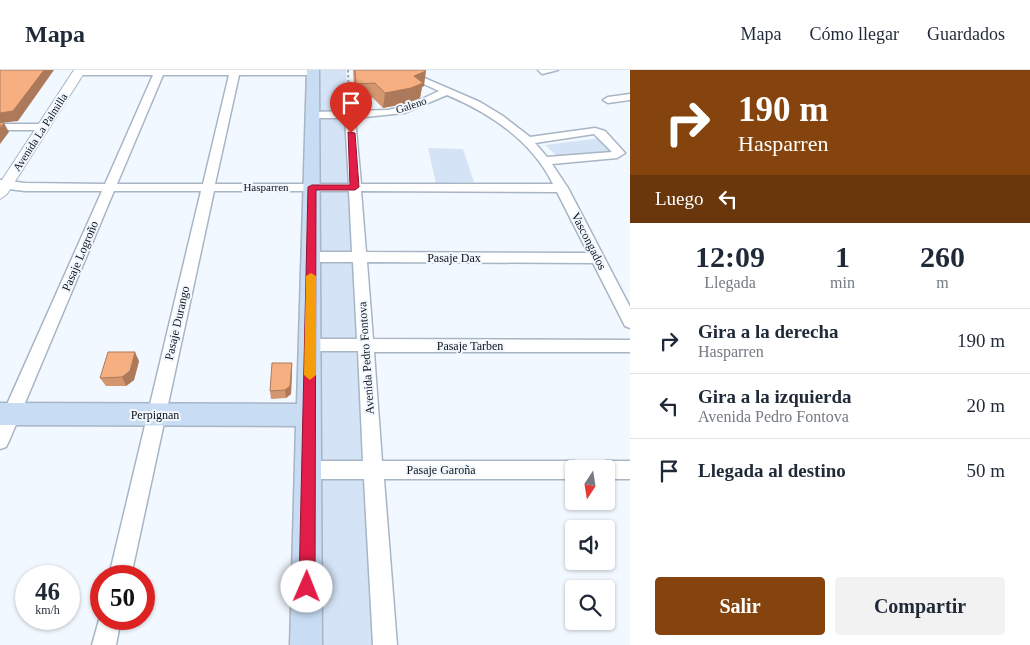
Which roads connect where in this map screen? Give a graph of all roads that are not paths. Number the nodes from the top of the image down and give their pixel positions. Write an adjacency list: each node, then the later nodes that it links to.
1 (398, 70): 8 (street, Vascongados)
2 (553, 70): 7 (street)
3 (80, 71): 4 (street); 14 (street, Avenida La Palmilla)
4 (160, 71): 5 (street); 17 (street, Pasaje Logroño)
5 (234, 71): 6 (street); 18 (street, Pasaje Durango)
6 (313, 71): 11 (main road)
7 (542, 71)
8 (448, 91): 12 (street, Galeno); 15 (street, Vascongados)
9 (630, 97): 10 (street)
10 (608, 100)
11 (313, 115): 12 (street, Galeno); 19 (main road)
12 (350, 115): 20 (street, Avenida Pedro Fontova)
13 (0, 127): 14 (street)
14 (44, 127): 21 (street, Avenida La Palmilla)
15 (528, 141): 16 (street, Vascongados); 16 (street)
16 (545, 161): 22 (street, Vascongados)
17 (110, 187): 18 (street, Hasparren); 21 (street, Hasparren); 30 (street, Pasaje Logroño)
18 (208, 187): 19 (street, Hasparren); 31 (street, Pasaje Durango)
19 (312, 187): 20 (street, Hasparren); 23 (main road)
20 (355, 187): 22 (street, Hasparren); 24 (street, Avenida Pedro Fontova)
21 (2, 188)
22 (562, 188): 25 (street, Vascongados)
23 (311, 258): 24 (street, Pasaje Dax); 27 (main road)
24 (359, 258): 25 (street, Pasaje Dax); 28 (street, Avenida Pedro Fontova)
25 (597, 258): 26 (street, Vascongados)
26 (630, 322)
27 (310, 345): 28 (street, Pasaje Tarben); 32 (main road)
28 (365, 345): 29 (street, Pasaje Tarben); 35 (street, Avenida Pedro Fontova)
29 (630, 346)
30 (6, 414): 31 (main road, Perpignan); 33 (street, Pasaje Logroño)
31 (156, 415): 32 (main road, Perpignan); 39 (street, Pasaje Durango)
32 (310, 415): 34 (main road)
33 (0, 442)
34 (309, 470): 35 (street, Pasaje Garoña); 42 (main road)
35 (374, 470): 36 (street, Pasaje Garoña); 43 (street, Avenida Pedro Fontova)
36 (565, 470)
37 (615, 470): 38 (street)
38 (630, 470)
39 (122, 565)
40 (107, 630): 41 (street)
41 (104, 645)
42 (306, 645)
43 (385, 645)

